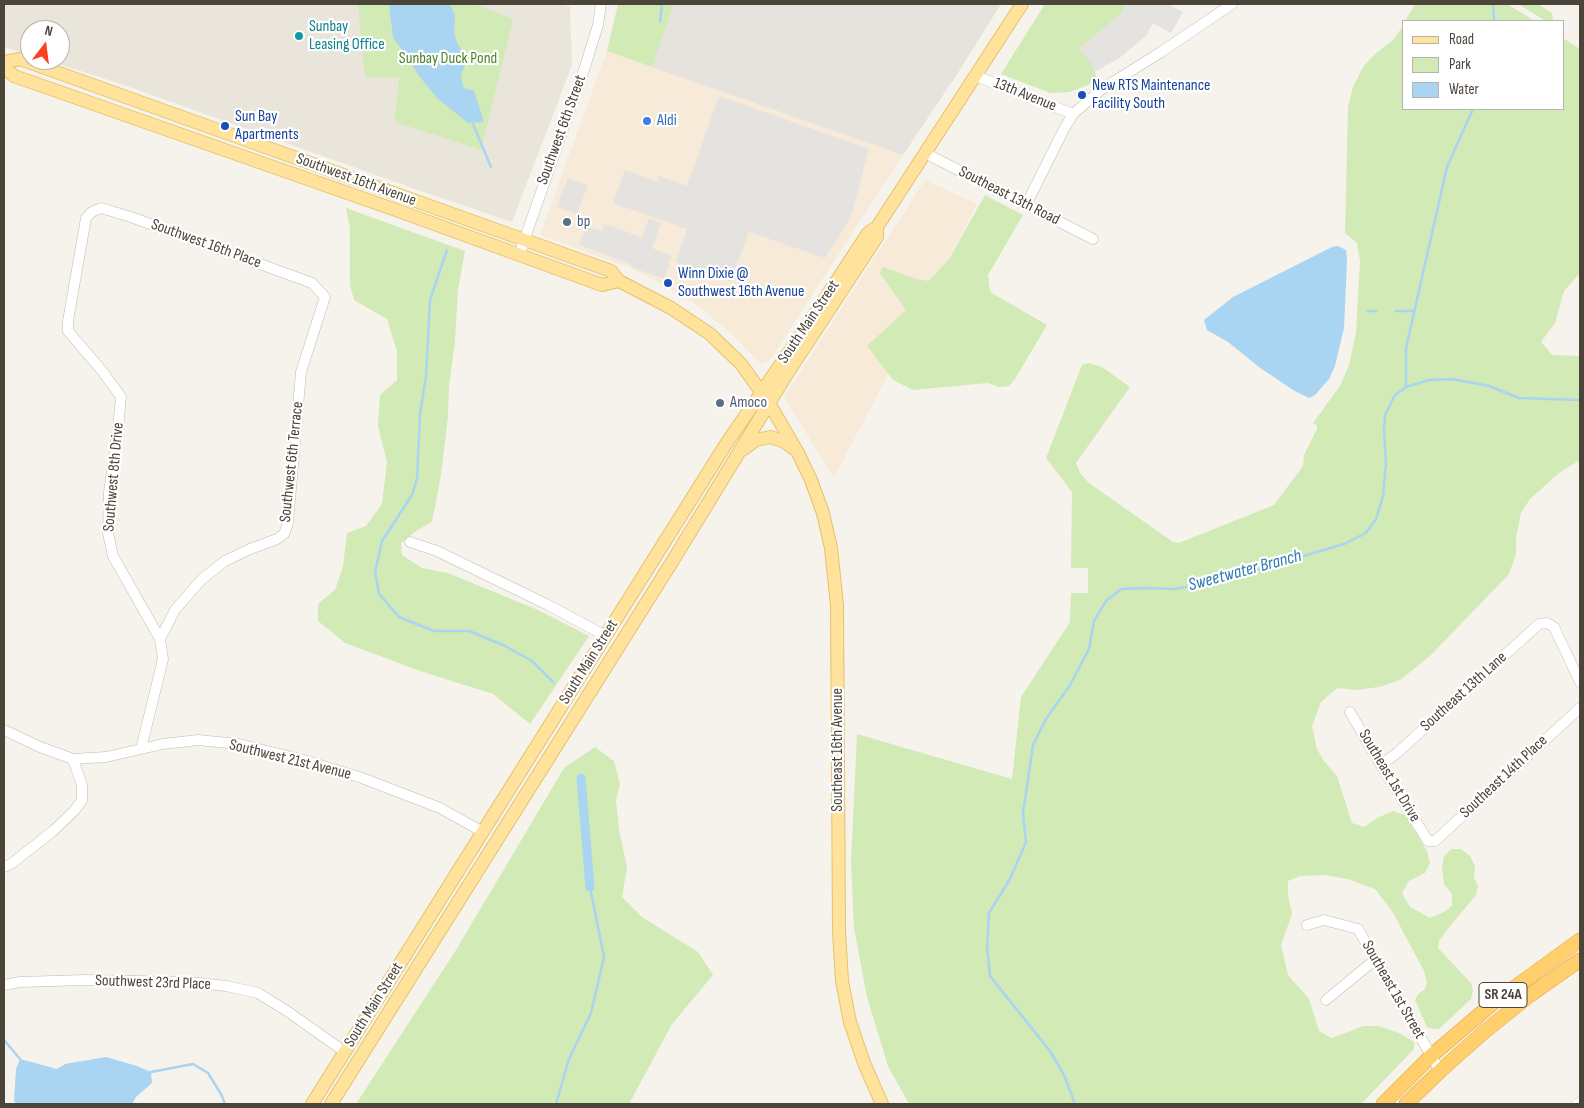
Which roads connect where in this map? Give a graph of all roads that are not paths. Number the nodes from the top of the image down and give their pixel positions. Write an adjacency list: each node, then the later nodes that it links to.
1 (601, 4): 13 (street, Southwest 6th Street)
2 (1022, 4): 6 (main road, South Main Street)
3 (1232, 4): 7 (street)
4 (4, 62): 13 (main road, Southwest 16th Avenue)
5 (4, 66): 14 (main road, Southwest 16th Avenue)
6 (976, 76): 7 (street, 13th Avenue); 8 (main road, South Main Street)
7 (1073, 114): 9 (street)
8 (925, 153): 9 (street, Southeast 13th Road); 11 (main road, South Main Street)
9 (1026, 205): 12 (street, Southeast 13th Road)
10 (92, 212): 16 (street, Southwest 16th Place); 25 (street, Southwest 8th Drive)
11 (877, 227): 17 (main road, South Main Street); 18 (main road, South Main Street)
12 (1093, 239)
13 (524, 240): 14 (street, Southwest 6th Street); 15 (main road, Southwest 16th Avenue)
14 (519, 255): 15 (main road, Southwest 16th Avenue)
15 (619, 281): 17 (main road, Southwest 16th Avenue)
16 (318, 289): 25 (street, Southwest 6th Terrace)
17 (761, 392): 18 (main road, Southwest 16th Avenue); 22 (main road, South Main Street)
18 (769, 403): 19 (main road, Southeast 16th Avenue); 20 (main road, South Main Street)
19 (798, 453): 20 (main road); 53 (main road, Southeast 16th Avenue)
20 (737, 455): 23 (main road, South Main Street)
21 (410, 542): 24 (street)
22 (658, 550): 23 (main road); 24 (main road, South Main Street)
23 (672, 562): 26 (main road, South Main Street)
24 (606, 636): 26 (main road); 34 (main road, South Main Street)
25 (160, 639): 31 (street, Southwest 8th Drive)
26 (619, 645): 36 (main road, South Main Street)
27 (1580, 682): 33 (street, Southeast 13th Lane)
28 (1580, 708): 35 (street, Southeast 14th Place)
29 (1350, 712): 33 (street, Southeast 1st Drive)
30 (4, 730): 32 (street, Southwest 21st Avenue)
31 (141, 750): 32 (street, Southwest 21st Avenue); 34 (street, Southwest 21st Avenue)
32 (73, 759): 37 (street)
33 (1381, 765): 35 (street, Southeast 1st Drive)
34 (483, 832): 36 (main road); 46 (main road, South Main Street)
35 (1428, 841)
36 (495, 842): 48 (main road, South Main Street)
37 (4, 867)
38 (1307, 925): 40 (street, Southeast 1st Street)
39 (1580, 940): 42 (highway, SR 24A)
40 (1376, 959): 45 (street); 47 (street, Southeast 1st Street)
41 (1580, 960): 44 (highway, SR 24A)
42 (1520, 982): 44 (highway); 47 (highway, SR 24A)
43 (4, 985): 46 (street, Southwest 23rd Place)
44 (1530, 995): 49 (highway, SR 24A)
45 (1326, 1000)
46 (344, 1052): 48 (main road); 51 (main road, South Main Street)
47 (1431, 1056): 49 (street, Southeast 1st Street); 54 (highway, SR 24A)
48 (358, 1062): 52 (main road, South Main Street)
49 (1440, 1071): 55 (highway, SR 24A)
50 (1580, 1102): 56 (street)
51 (312, 1104)
52 (331, 1104)
53 (882, 1104)
54 (1383, 1104)
55 (1406, 1104)
56 (1577, 1104)

